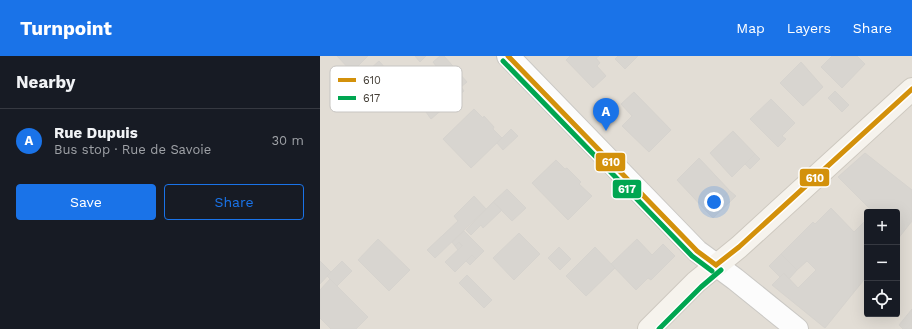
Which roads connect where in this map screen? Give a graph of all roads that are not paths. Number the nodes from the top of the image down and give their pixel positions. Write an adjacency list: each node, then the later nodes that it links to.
1 (508, 56): 3 (street)
2 (912, 89): 3 (street)
3 (716, 265): 4 (street); 5 (street)
4 (649, 329)
5 (797, 329)

